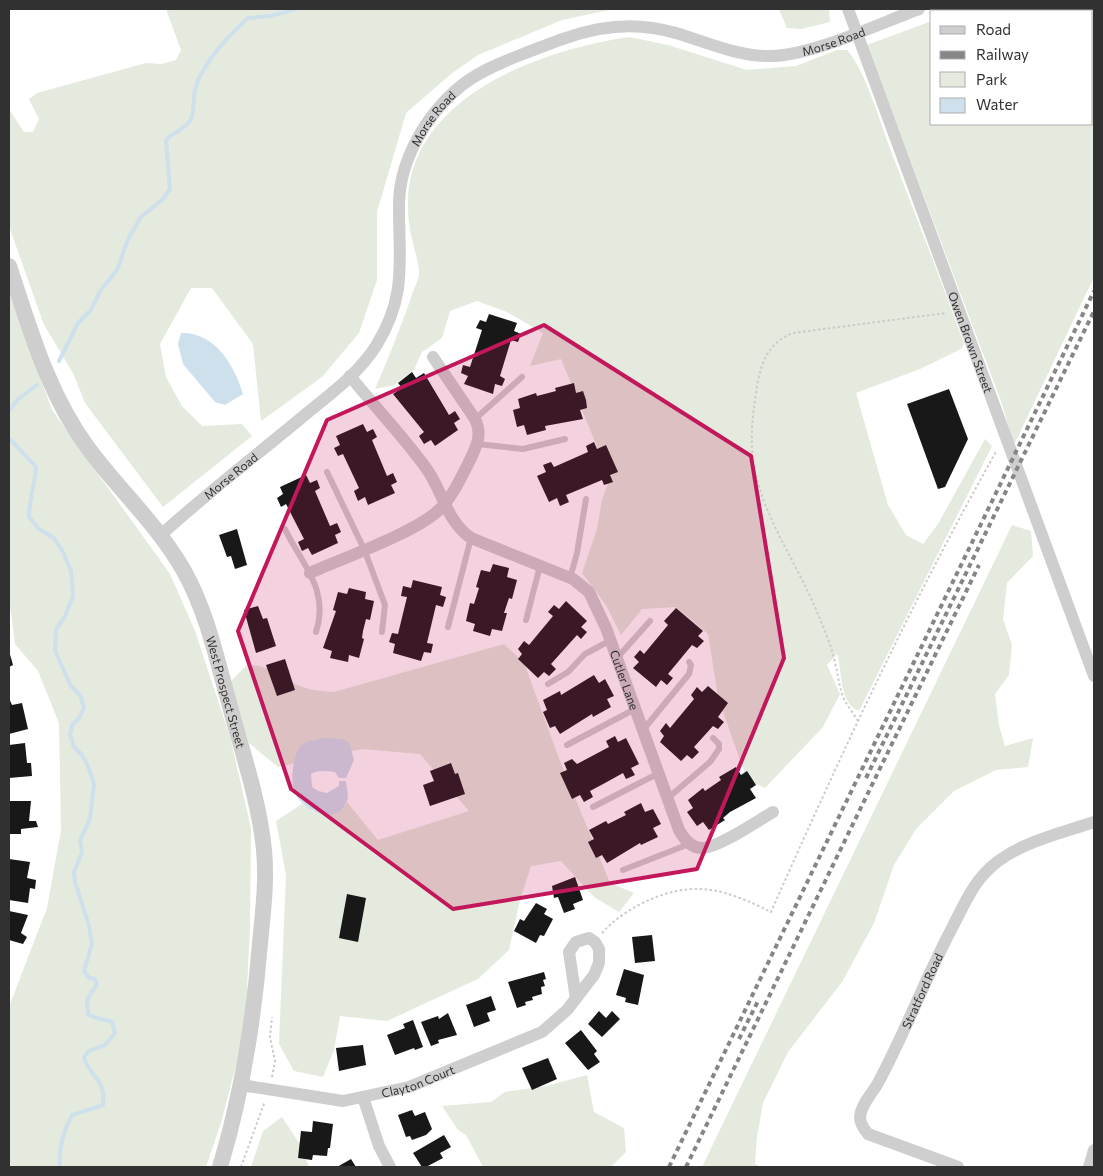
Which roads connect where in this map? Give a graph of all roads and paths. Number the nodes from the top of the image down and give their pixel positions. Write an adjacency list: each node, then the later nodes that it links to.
1 (848, 9): 3 (street, Owen Brown Street)
2 (919, 9): 3 (street, Morse Road)
3 (856, 32): 5 (street, Owen Brown Street); 7 (street, Morse Road)
4 (9, 266): 17 (street, West Prospect Street)
5 (961, 311): 10 (street, Owen Brown Street); 34 (path)
6 (433, 357): 9 (street)
7 (350, 376): 15 (street, Cutler Lane); 17 (street, Morse Road)
8 (522, 377): 9 (lane)
9 (475, 419): 12 (street)
10 (1006, 435): 31 (street, Owen Brown Street); 34 (path)
11 (565, 440): 12 (lane)
12 (478, 444): 15 (street)
13 (327, 472): 19 (lane)
14 (586, 499): 22 (lane)
15 (445, 504): 18 (street, Cutler Lane); 19 (street)
16 (285, 529): 21 (lane)
17 (162, 534): 49 (street, West Prospect Street)
18 (471, 538): 20 (street, Cutler Lane); 25 (lane)
19 (364, 549): 21 (street); 27 (lane)
20 (540, 566): 22 (street, Cutler Lane); 23 (lane)
21 (310, 573): 26 (lane)
22 (570, 578): 28 (street, Cutler Lane)
23 (526, 620)
24 (650, 620): 29 (lane)
25 (448, 627)
26 (316, 632)
27 (382, 632)
28 (611, 640): 29 (street, Cutler Lane); 32 (lane)
29 (617, 658): 33 (street, Cutler Lane)
30 (689, 662): 35 (lane)
31 (1094, 676)
32 (548, 684)
33 (635, 709): 35 (street, Cutler Lane); 37 (lane)
34 (858, 721): 45 (path)
35 (643, 730): 38 (street, Cutler Lane)
36 (713, 738): 39 (lane)
37 (567, 745)
38 (659, 773): 39 (street, Cutler Lane); 40 (lane)
39 (668, 798): 43 (street, Cutler Lane)
40 (593, 807)
41 (773, 812): 43 (street)
42 (1094, 822): 56 (street, Stratford Road)
43 (689, 844): 44 (lane)
44 (623, 870)
45 (595, 942): 46 (street, Clayton Court); 46 (street)
46 (576, 999): 50 (street, Clayton Court)
47 (272, 1017): 48 (path)
48 (272, 1073)
49 (241, 1085): 50 (street, Clayton Court); 53 (street, West Prospect Street)
50 (363, 1097): 55 (street)
51 (265, 1101): 54 (path)
52 (1094, 1150): 57 (street)
53 (220, 1167)
54 (241, 1167)
55 (390, 1167)
56 (958, 1167)
57 (1089, 1167)

